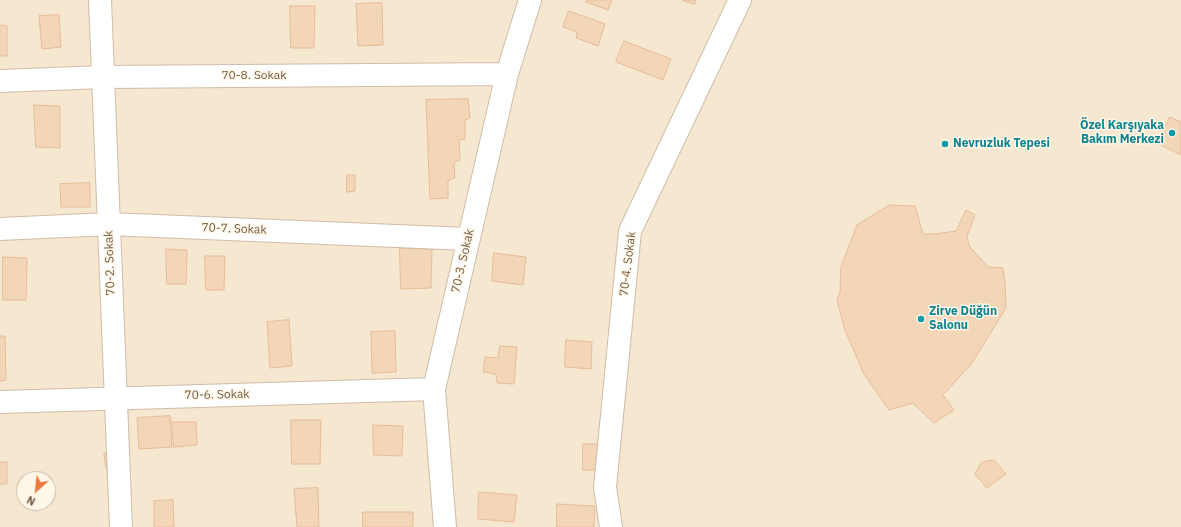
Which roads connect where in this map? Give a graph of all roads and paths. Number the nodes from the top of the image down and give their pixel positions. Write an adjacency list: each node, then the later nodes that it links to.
1 (100, 0): 5 (street, 70-2. Sokak)
2 (530, 0): 4 (street, 70-3. Sokak)
3 (740, 0): 15 (street, 70-4. Sokak)
4 (507, 74): 5 (street, 70-8. Sokak); 9 (street, 70-3. Sokak)
5 (103, 78): 6 (street, 70-8. Sokak); 7 (street, 70-2. Sokak)
6 (0, 81)
7 (109, 224): 8 (street, 70-7. Sokak); 9 (street, 70-7. Sokak); 11 (street, 70-2. Sokak)
8 (0, 229)
9 (468, 239): 10 (street, 70-3. Sokak)
10 (434, 389): 11 (street, 70-6. Sokak); 14 (street, 70-3. Sokak)
11 (116, 397): 12 (street, 70-6. Sokak); 13 (street, 70-2. Sokak)
12 (0, 402)
13 (121, 527)
14 (446, 527)
15 (611, 527)

